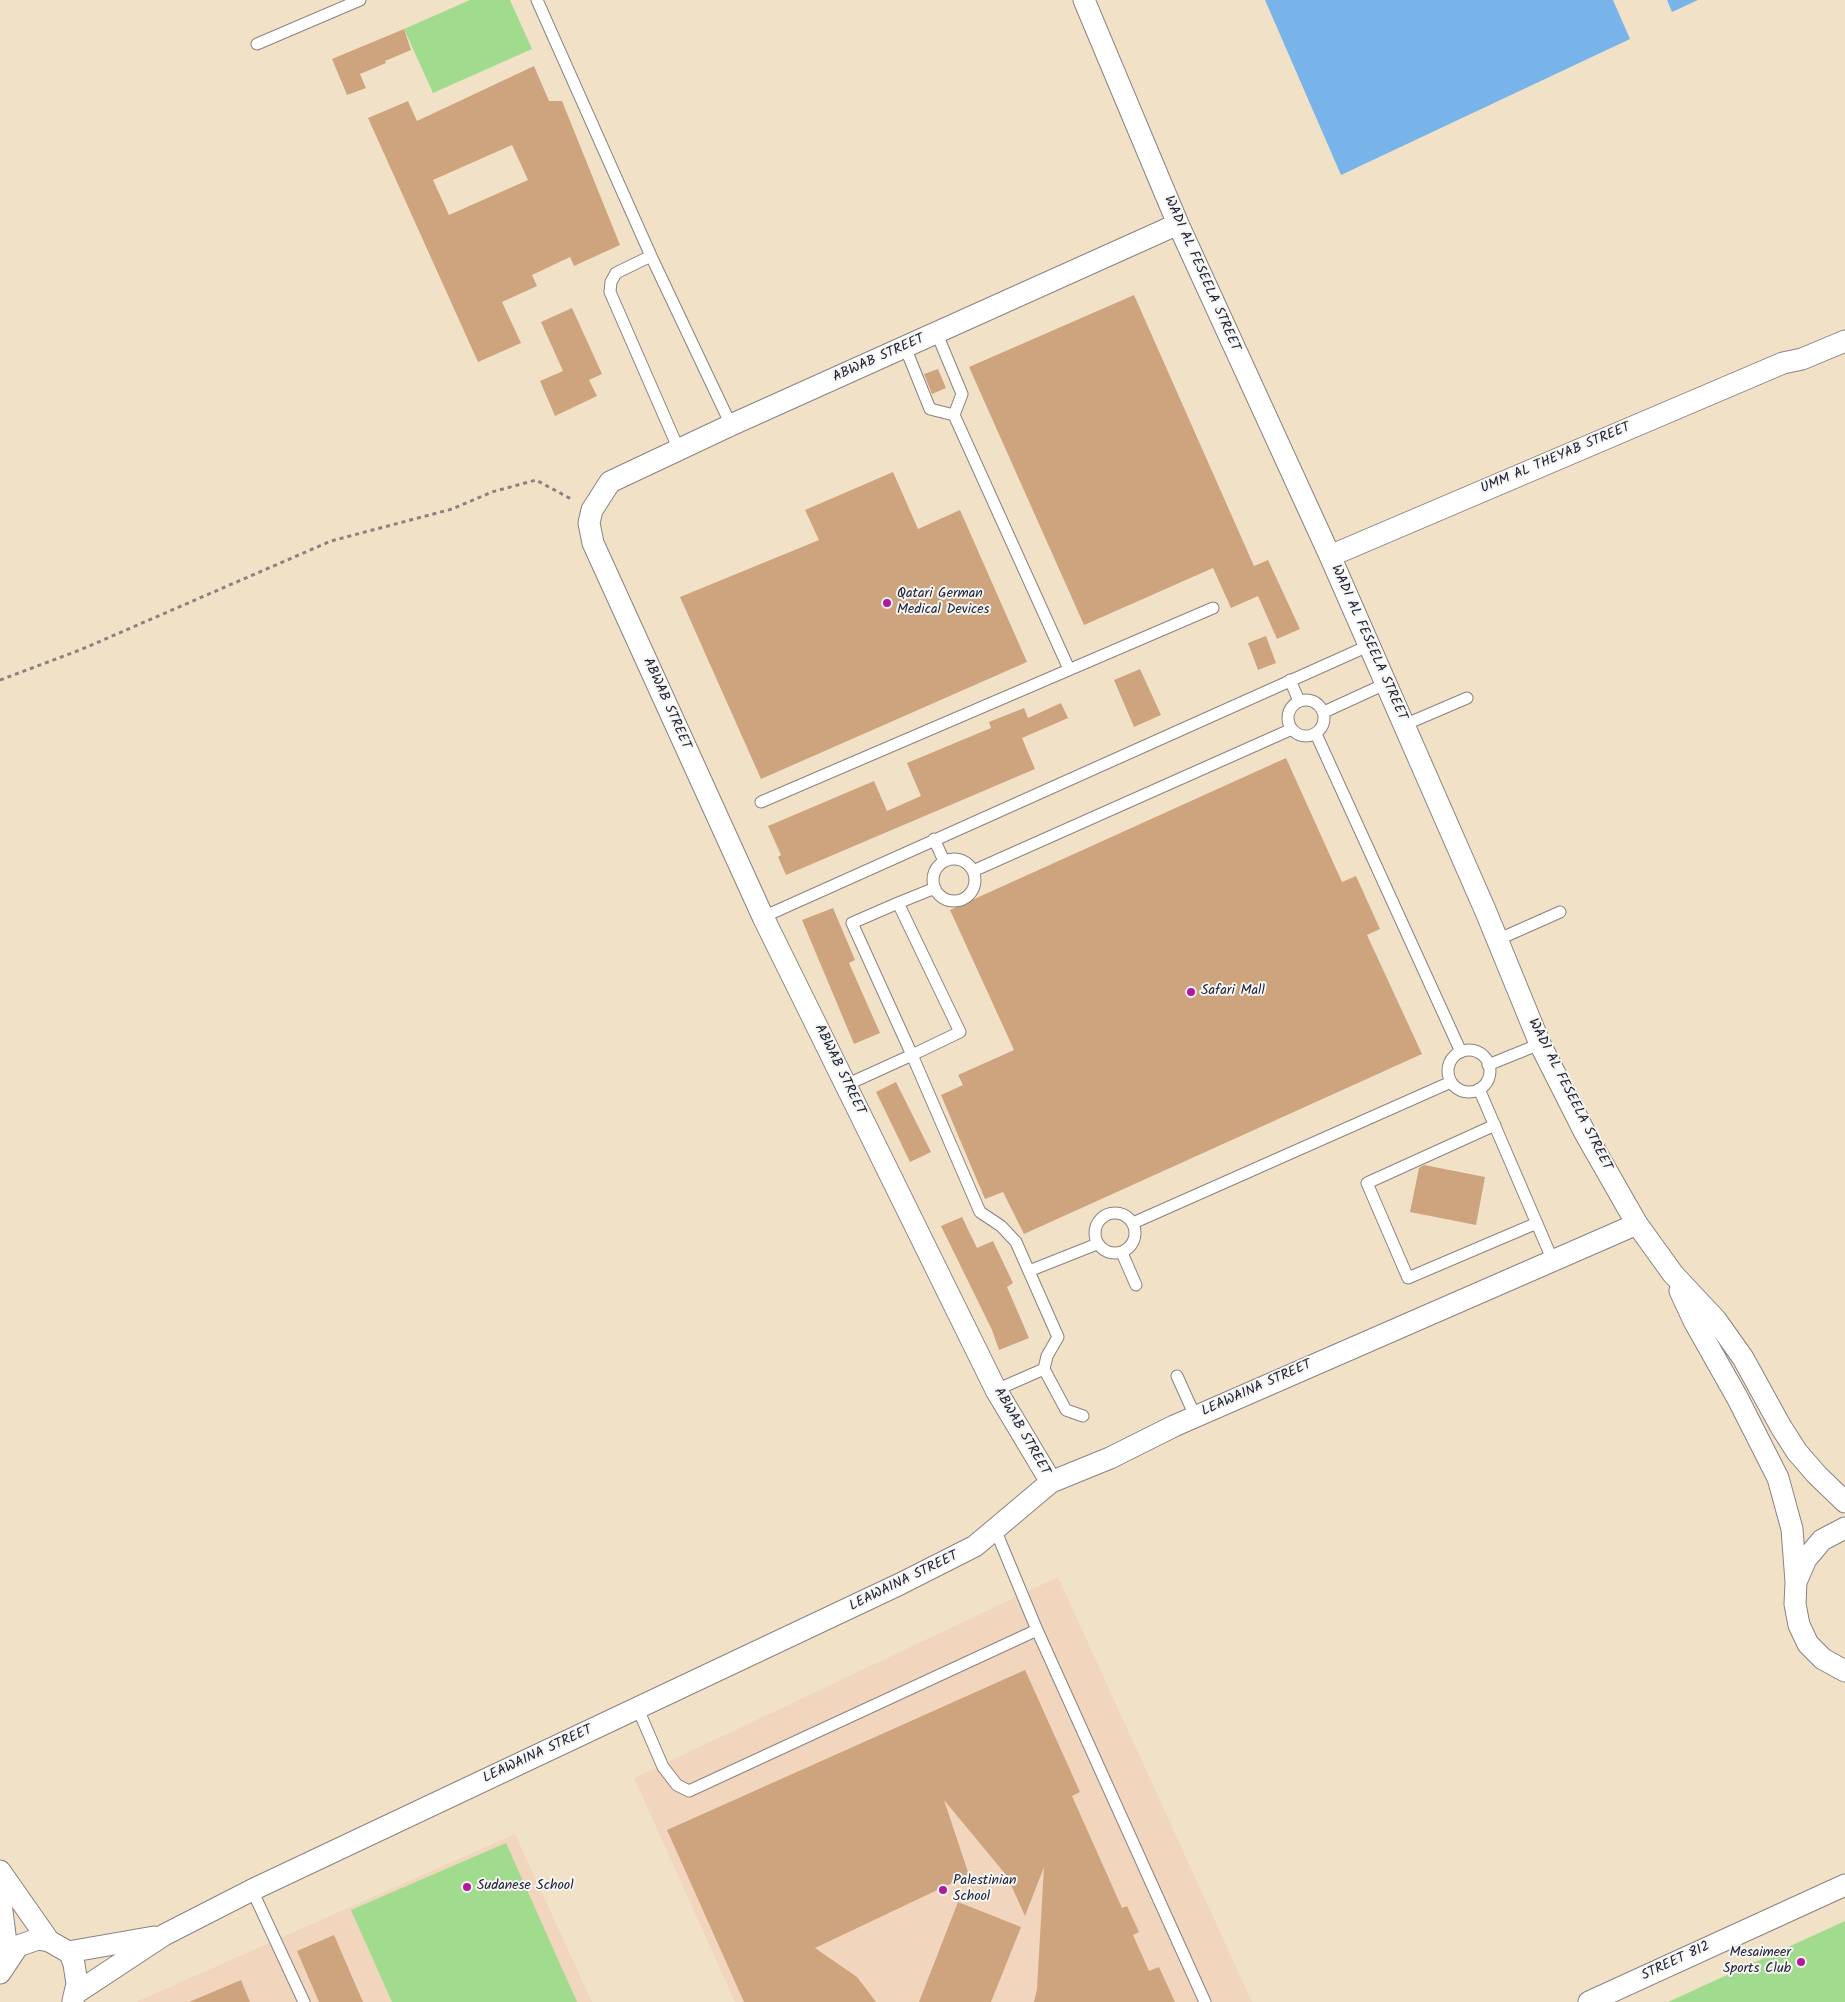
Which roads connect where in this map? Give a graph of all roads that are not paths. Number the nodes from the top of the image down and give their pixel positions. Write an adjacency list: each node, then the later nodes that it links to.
1 (360, 0): 4 (lane)
2 (537, 0): 6 (lane)
3 (1084, 0): 5 (street, WADI AL FESEELA STREET)
4 (256, 44)
5 (1178, 224): 8 (street, ABWAB STREET); 15 (street, WADI AL FESEELA STREET)
6 (651, 256): 13 (lane); 14 (lane)
7 (1845, 326): 11 (street, UMM AL THEYAB STREET)
8 (937, 334): 10 (street, ABWAB STREET); 12 (lane)
9 (1845, 341): 11 (street, UMM AL THEYAB STREET)
10 (905, 347): 12 (lane); 13 (street, ABWAB STREET)
11 (1782, 363): 15 (street, UMM AL THEYAB STREET)
12 (954, 415): 18 (lane)
13 (731, 425): 14 (street, ABWAB STREET)
14 (679, 450): 34 (street, ABWAB STREET)
15 (1330, 556): 17 (street, WADI AL FESEELA STREET)
16 (1213, 608): 18 (lane)
17 (1368, 646): 19 (lane); 20 (street, WADI AL FESEELA STREET)
18 (1069, 670): 27 (lane)
19 (1290, 680): 22 (lane); 28 (lane)
20 (1385, 684): 23 (lane); 24 (street, WADI AL FESEELA STREET)
21 (1467, 698): 24 (lane)
22 (1299, 702): 23 (lane); 25 (lane)
23 (1324, 712): 26 (lane)
24 (1404, 725): 35 (street, WADI AL FESEELA STREET)
25 (1292, 729): 26 (lane); 30 (lane)
26 (1316, 734): 37 (lane)
27 (761, 802)
28 (934, 839): 29 (lane); 34 (lane)
29 (944, 861): 30 (lane); 31 (lane)
30 (972, 871): 31 (lane)
31 (935, 888): 32 (lane)
32 (898, 903): 38 (lane); 38 (lane)
33 (1560, 912): 35 (lane)
34 (763, 917): 41 (street, ABWAB STREET)
35 (1497, 940): 36 (street, WADI AL FESEELA STREET)
36 (1540, 1044): 39 (lane); 46 (street, WADI AL FESEELA STREET)
37 (1462, 1052): 39 (lane); 40 (lane)
38 (912, 1055): 41 (lane); 50 (lane)
39 (1488, 1065): 42 (lane)
40 (1451, 1082): 42 (lane); 44 (lane)
41 (846, 1085): 55 (street, ABWAB STREET)
42 (1479, 1089): 43 (lane)
43 (1494, 1125): 45 (lane); 45 (lane)
44 (1132, 1223): 47 (lane); 48 (lane)
45 (1537, 1223): 49 (lane)
46 (1638, 1224): 49 (street, LEAWAINA STREET); 51 (street, WADI AL FESEELA STREET)
47 (1097, 1244): 48 (lane); 50 (lane)
48 (1122, 1253): 52 (lane)
49 (1553, 1261): 57 (street, LEAWAINA STREET)
50 (1029, 1271): 53 (lane)
51 (1673, 1274): 59 (street, WADI AL FESEELA STREET); 62 (street, WADI AL FESEELA STREET)
52 (1136, 1285)
53 (1044, 1369): 55 (lane); 56 (lane)
54 (1177, 1376): 57 (lane)
55 (996, 1390): 58 (street, ABWAB STREET)
56 (1083, 1416)
57 (1195, 1416): 58 (street, LEAWAINA STREET)
58 (1051, 1482): 61 (street, LEAWAINA STREET)
59 (1845, 1502)
60 (1845, 1528): 62 (street)
61 (995, 1529): 63 (lane); 65 (street, LEAWAINA STREET)
62 (1796, 1582): 64 (street)
63 (1038, 1630): 65 (lane); 76 (lane)
64 (1844, 1672)
65 (638, 1709): 68 (street, LEAWAINA STREET)
66 (0, 1871): 71 (street)
67 (1845, 1885): 77 (street, STREET 812)
68 (252, 1890): 70 (street, LEAWAINA STREET); 75 (lane)
69 (0, 1895): 73 (street)
70 (164, 1936): 72 (street, LEAWAINA STREET); 74 (street, LEAWAINA STREET)
71 (49, 1941): 72 (street); 73 (street)
72 (68, 1952): 74 (street)
73 (4, 1966)
74 (74, 1997)
75 (304, 2002)
76 (1205, 2002)
77 (1589, 2002)

